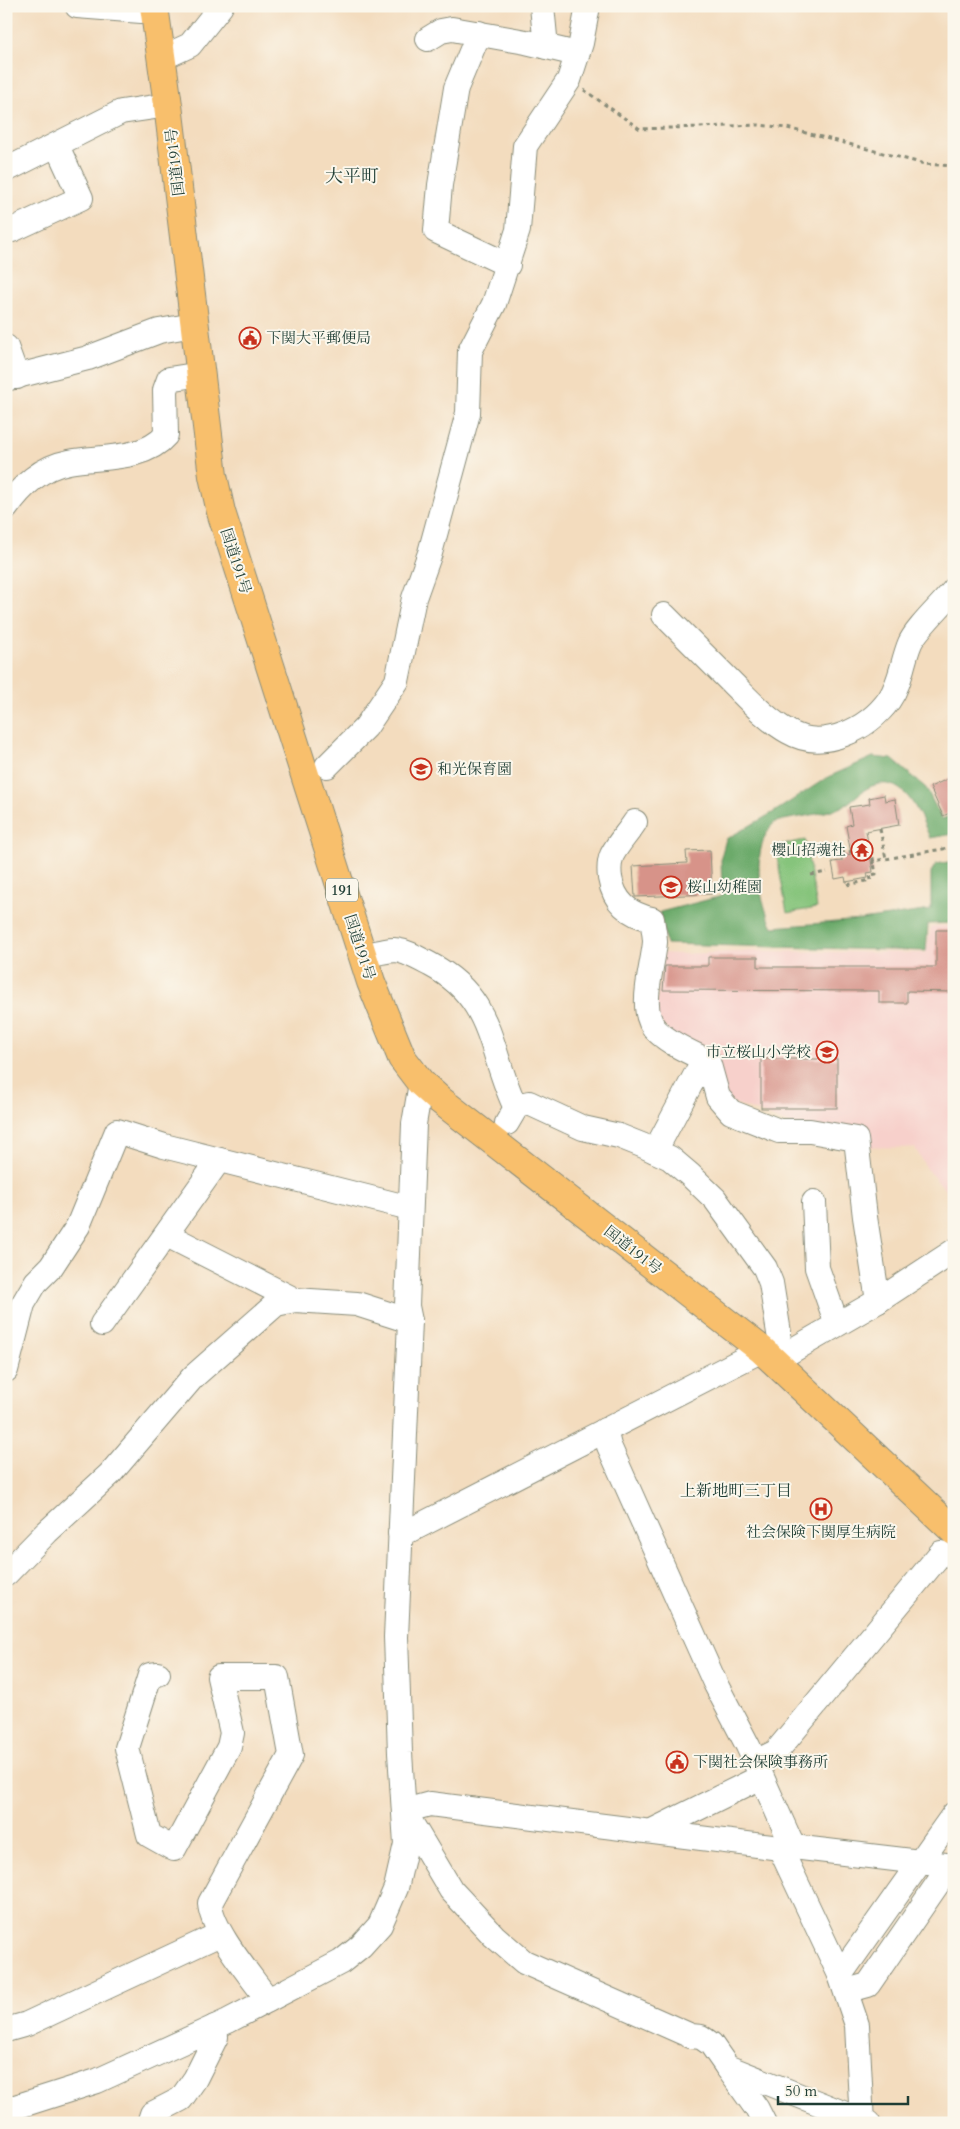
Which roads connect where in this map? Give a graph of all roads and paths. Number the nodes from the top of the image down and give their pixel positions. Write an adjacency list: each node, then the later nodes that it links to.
1 (77, 6): 5 (street)
2 (221, 6): 10 (street)
3 (542, 6): 8 (street)
4 (588, 6): 9 (street)
5 (154, 9): 10 (highway, 国道191号 / 191)
6 (479, 34): 7 (street); 8 (street); 17 (street)
7 (428, 39)
8 (546, 47): 9 (street)
9 (577, 54): 11 (street)
10 (162, 58): 12 (highway, 国道191号 / 191)
11 (570, 80): 14 (path); 17 (street)
12 (168, 105): 13 (street); 18 (highway, 国道191号 / 191)
13 (57, 146): 15 (street); 16 (street)
14 (954, 166)
15 (6, 170)
16 (6, 229)
17 (508, 265): 25 (street)
18 (194, 325): 20 (highway, 国道191号 / 191); 21 (street)
19 (6, 347): 21 (street)
20 (200, 374): 22 (street); 35 (highway, 国道191号 / 191)
21 (12, 378)
22 (6, 508)
23 (954, 590): 24 (street)
24 (664, 615)
25 (327, 766)
26 (635, 822): 36 (street)
27 (880, 829): 30 (path)
28 (954, 847): 30 (path)
29 (841, 853): 31 (path)
30 (886, 859): 31 (path)
31 (873, 862): 34 (path)
32 (827, 872): 33 (path)
33 (811, 875)
34 (846, 885)
35 (363, 956): 37 (highway, 国道191号 / 191); 38 (street)
36 (704, 1059): 38 (street); 45 (street)
37 (421, 1083): 41 (street); 49 (highway, 国道191号 / 191)
38 (655, 1151): 49 (street)
39 (219, 1160): 41 (street); 42 (street); 50 (street)
40 (814, 1202): 46 (street)
41 (410, 1208): 47 (street)
42 (167, 1235): 44 (street); 48 (street)
43 (954, 1251): 45 (street)
44 (295, 1300): 47 (street); 54 (street)
45 (878, 1300): 49 (street)
46 (833, 1313)
47 (410, 1321): 52 (street)
48 (102, 1324)
49 (771, 1348): 51 (street); 53 (highway, 国道191号 / 191)
50 (6, 1370)
51 (605, 1430): 52 (street); 56 (street)
52 (400, 1533): 57 (street)
53 (948, 1542): 56 (street)
54 (6, 1574)
55 (158, 1674): 63 (street)
56 (753, 1772): 59 (street); 60 (street)
57 (404, 1811): 59 (street); 65 (street); 68 (street)
58 (954, 1814): 61 (street)
59 (652, 1831): 60 (street)
60 (786, 1847): 61 (street); 64 (street)
61 (920, 1862): 62 (street); 64 (street)
62 (950, 1866): 64 (street)
63 (220, 1934): 65 (street); 67 (street)
64 (843, 1983): 70 (street)
65 (268, 2000): 66 (street)
66 (215, 2027): 69 (street); 71 (street)
67 (6, 2030)
68 (727, 2067): 70 (street); 72 (street)
69 (6, 2110)
70 (864, 2121)
71 (149, 2123)
72 (764, 2123)

